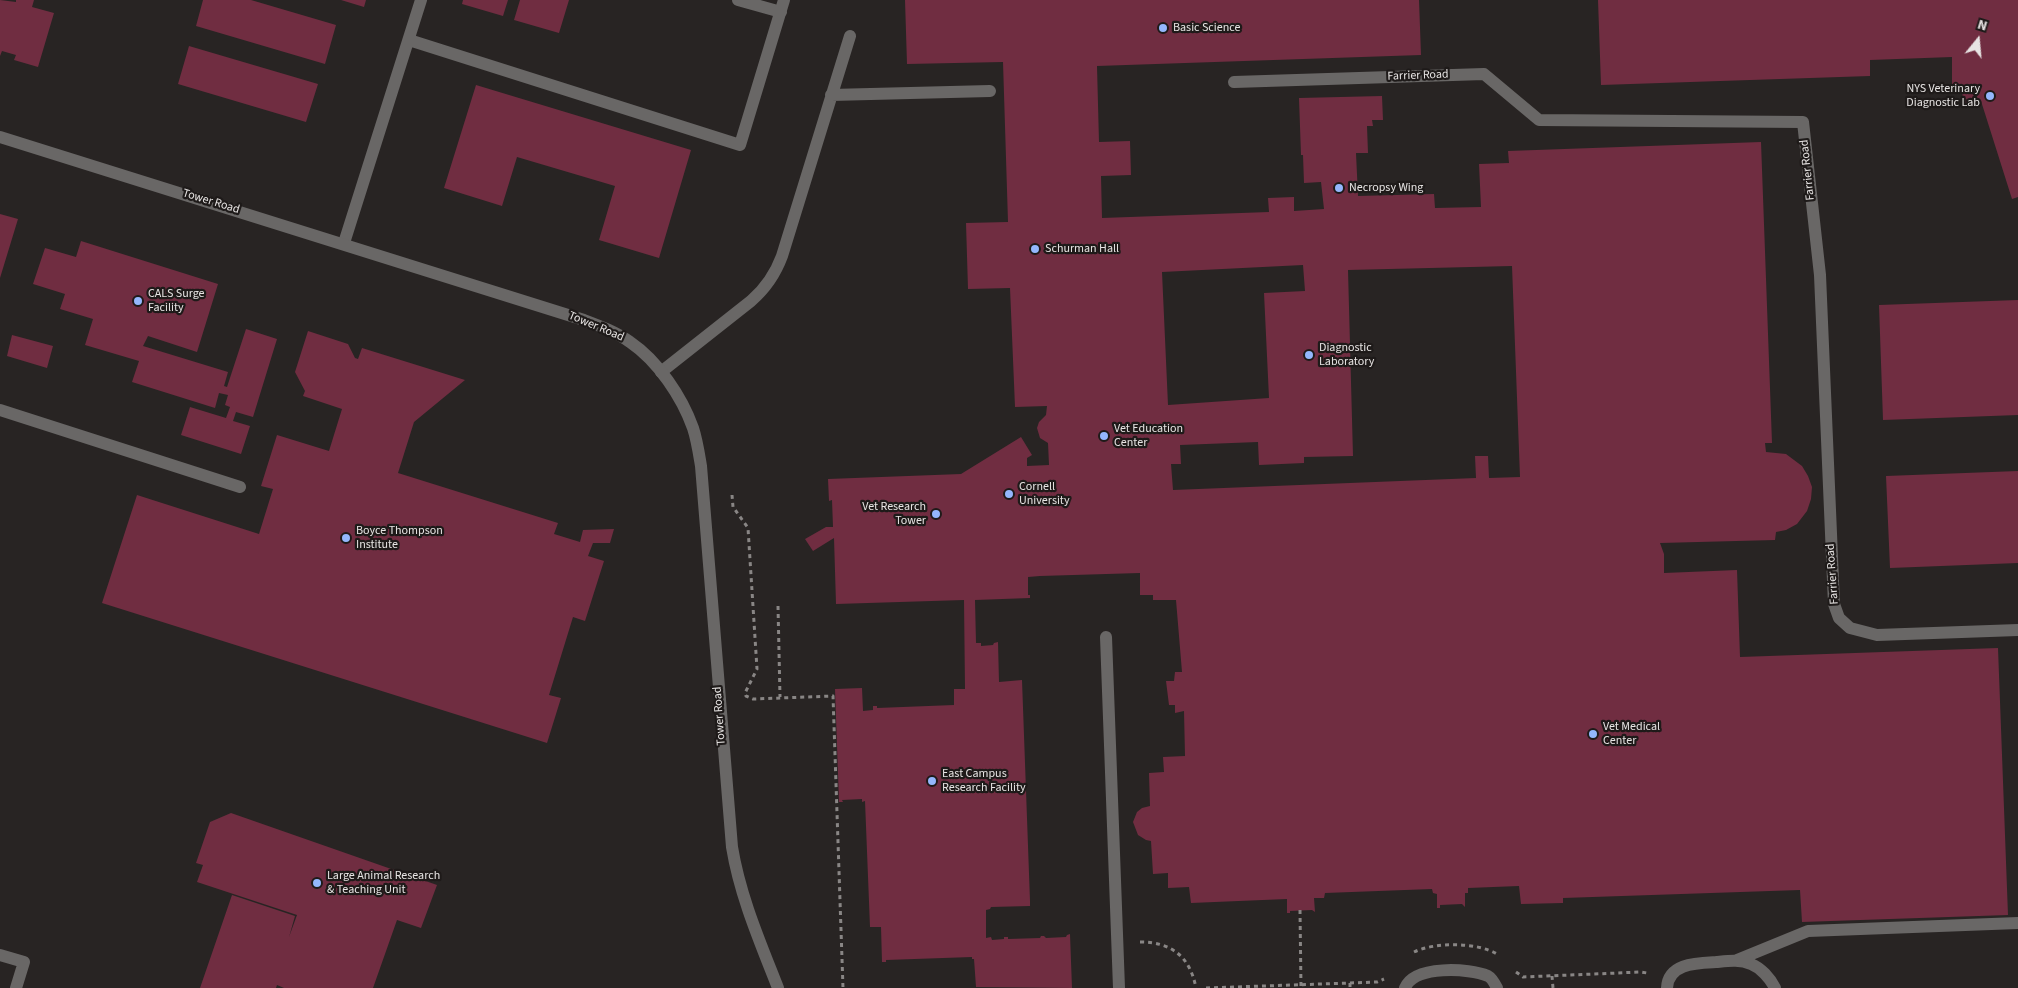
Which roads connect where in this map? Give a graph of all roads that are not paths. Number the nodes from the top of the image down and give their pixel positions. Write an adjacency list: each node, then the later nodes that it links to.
1 (421, 0): 5 (street)
2 (738, 0): 3 (street)
3 (783, 6): 5 (street)
4 (850, 36): 8 (street)
5 (409, 40): 10 (street)
6 (1234, 82): 14 (street, Farrier Road)
7 (990, 91): 8 (street)
8 (831, 95): 11 (street)
9 (0, 136): 10 (street, Tower Road)
10 (344, 243): 11 (street, Tower Road)
11 (661, 372): 20 (street, Tower Road)
12 (0, 410): 13 (street)
13 (240, 487)
14 (2018, 630)
15 (1106, 637): 21 (street)
16 (2018, 923): 18 (street)
17 (0, 955): 19 (street)
18 (1737, 960): 24 (street); 25 (street)
19 (16, 988)
20 (778, 988)
21 (1119, 988)
22 (1406, 988): 23 (street)
23 (1497, 988)
24 (1667, 988)
25 (1775, 988)

